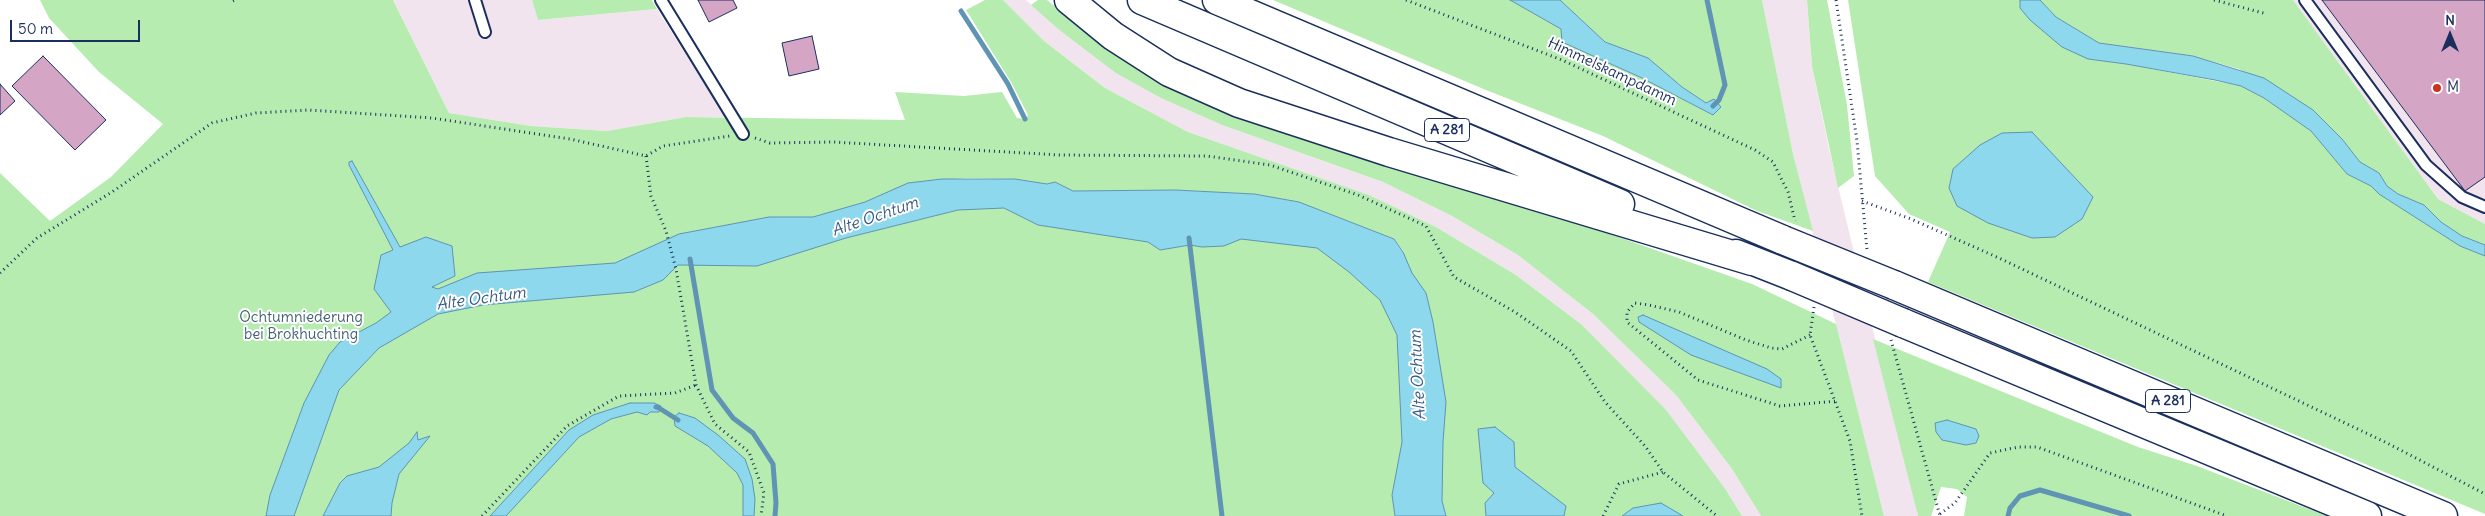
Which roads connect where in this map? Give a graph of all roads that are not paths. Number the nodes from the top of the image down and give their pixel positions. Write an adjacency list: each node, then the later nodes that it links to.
1 (475, 0): 9 (lane)
2 (661, 0): 10 (lane)
3 (1069, 0): 12 (highway)
4 (1142, 0): 12 (highway, A 281)
5 (1217, 0): 8 (highway, A 281)
6 (1230, 0): 8 (highway)
7 (2305, 0): 11 (lane)
8 (1271, 22): 14 (highway, A 281, bridge)
9 (485, 32)
10 (743, 134)
11 (2485, 207)
12 (1752, 261): 13 (highway, A 281, bridge)
13 (2367, 516)
14 (2443, 516)

